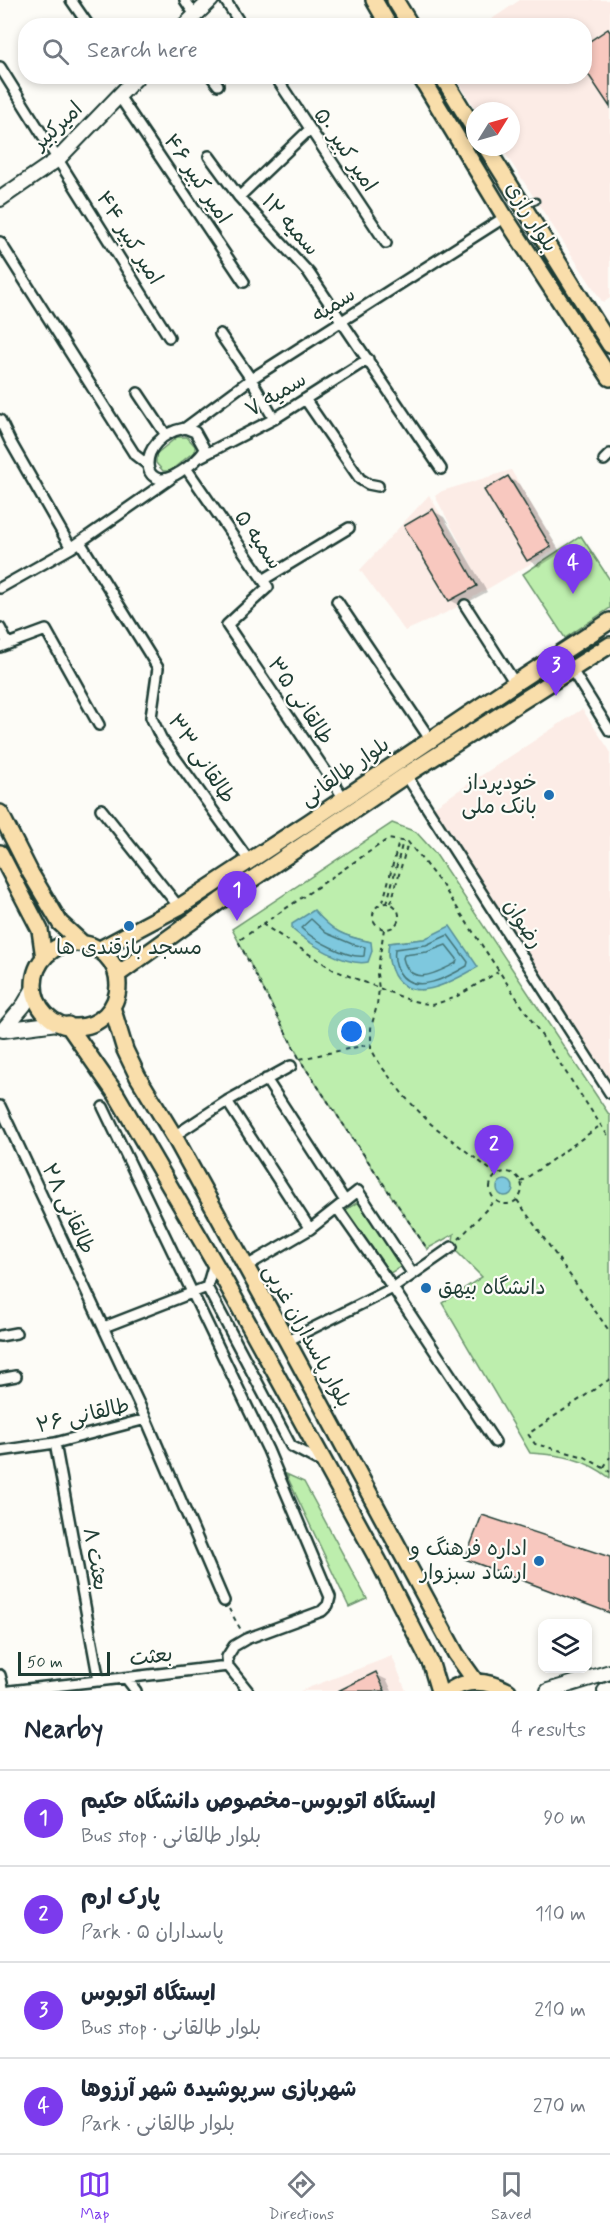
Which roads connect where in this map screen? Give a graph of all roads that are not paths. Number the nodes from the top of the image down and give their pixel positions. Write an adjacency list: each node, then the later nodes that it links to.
1 (71, 0): 8 (street)
2 (185, 0): 7 (street)
3 (211, 0): 7 (main road)
4 (225, 0): 10 (street)
5 (374, 0): 11 (main road)
6 (398, 5): 12 (main road)
7 (195, 15): 9 (main road)
8 (83, 18)
9 (192, 18)
10 (237, 18)
11 (385, 18)
12 (406, 18)
13 (0, 67): 23 (street, امیر کبیر ۴۴)
14 (130, 84): 18 (main road, امیرکبیر)
15 (279, 84): 20 (street, امیر کبیر ۵۰)
16 (425, 84): 26 (main road, بلوار رازی)
17 (447, 84): 19 (main road)
18 (119, 96): 23 (main road, امیرکبیر); 29 (street, امیر کبیر ۴۶)
19 (466, 115)
20 (309, 130): 24 (street); 28 (street, امیر کبیر ۵۰)
21 (209, 156): 24 (street, سمیه ۱۲)
22 (493, 156): 33 (main road, بلوار رازی)
23 (58, 159): 25 (main road, امیرکبیر); 32 (street, امیر کبیر ۴۴)
24 (239, 197): 30 (street, سمیه ۱۲)
25 (0, 199)
26 (506, 217): 30 (street, سمیه); 34 (main road, بلوار رازی)
27 (0, 242): 45 (street)
28 (386, 243)
29 (244, 282)
30 (340, 322): 35 (street, سمیه ۱۲); 37 (street, سمیه)
31 (220, 334): 37 (street)
32 (169, 337)
33 (608, 342): 34 (main road)
34 (591, 348): 36 (main road, بلوار رازی)
35 (368, 359): 39 (street, سمیه ۷); 47 (street, سمیه ۱۲)
36 (610, 378)
37 (251, 379): 40 (street); 42 (street, سمیه)
38 (138, 393): 43 (street)
39 (305, 399): 40 (street, سمیه ۷); 49 (street)
40 (274, 419): 44 (street, سمیه ۷)
41 (0, 420): 52 (street)
42 (185, 428): 43 (street); 44 (street)
43 (166, 435): 45 (street)
44 (200, 457): 46 (street)
45 (148, 465): 48 (street)
46 (186, 468): 48 (street); 53 (street, سمیه ۵)
47 (441, 470)
48 (170, 479): 51 (street)
49 (378, 486)
50 (349, 528): 53 (street)
51 (80, 542): 52 (street); 72 (street, طالقانی ۳۳)
52 (70, 548): 54 (street)
53 (263, 580): 58 (street, سمیه ۵)
54 (0, 588)
55 (337, 601): 66 (street)
56 (465, 605): 63 (street)
57 (610, 621): 63 (main road, بلوار طالقانی)
58 (227, 625): 68 (street, طالقانی ۳۵)
59 (0, 628): 60 (street)
60 (4, 645): 64 (street)
61 (610, 645): 62 (main road, بلوار طالقانی)
62 (572, 670): 65 (street); 67 (main road, بلوار طالقانی)
63 (514, 683): 66 (main road, بلوار طالقانی)
64 (99, 725)
65 (610, 731)
66 (430, 739): 68 (main road, بلوار طالقانی)
67 (406, 775): 77 (main road, بلوار طالقانی); 84 (street, رضوان)
68 (343, 797): 72 (main road, بلوار طالقانی)
69 (101, 809): 73 (street)
70 (0, 813): 74 (main road)
71 (0, 853): 76 (main road)
72 (249, 862): 73 (main road, بلوار طالقانی)
73 (179, 907): 75 (main road, بلوار طالقانی)
74 (83, 944): 75 (main road); 76 (main road)
75 (98, 950): 77 (main road)
76 (44, 958): 78 (main road)
77 (117, 975): 79 (main road)
78 (34, 988): 80 (main road); 81 (main road)
79 (112, 1007): 80 (main road); 88 (main road, بلوار پاسداران غربی)
80 (62, 1024): 81 (main road); 93 (main road)
81 (1, 1031)
82 (291, 1066): 83 (street)
83 (267, 1078): 85 (street); 89 (street)
84 (610, 1093)
85 (227, 1101): 88 (street); 91 (street)
86 (0, 1106): 99 (street, طالقانی ۲۸)
87 (103, 1107): 98 (street)
88 (174, 1136): 94 (main road, بلوار پاسداران غربی)
89 (345, 1201): 90 (street); 95 (street)
90 (337, 1208): 91 (street); 97 (street)
91 (310, 1229): 94 (street)
92 (452, 1247): 95 (street)
93 (214, 1263): 96 (street); 109 (main road)
94 (245, 1267): 102 (main road, بلوار پاسداران غربی)
95 (412, 1273): 97 (street)
96 (207, 1287): 98 (street); 109 (street)
97 (393, 1288): 102 (street); 106 (street)
98 (193, 1292): 99 (street); 111 (street)
99 (104, 1327): 105 (street, طالقانی ۲۶)
100 (16, 1333): 101 (street)
101 (0, 1336)
102 (287, 1341): 116 (main road, بلوار پاسداران غربی)
103 (16, 1376): 104 (street)
104 (0, 1379)
105 (146, 1419): 107 (street, طالقانی ۲۶); 110 (street)
106 (495, 1442)
107 (55, 1443): 108 (street, طالقانی ۲۶); 115 (street, بعثت ۸)
108 (0, 1451)
109 (328, 1466): 122 (main road)
110 (224, 1601)
111 (228, 1666): 114 (street, بعثت); 121 (street)
112 (610, 1672): 125 (main road)
113 (0, 1675): 118 (street)
114 (126, 1678): 115 (street, بعثت); 120 (street)
115 (99, 1681): 119 (street, بعثت)
116 (476, 1682): 123 (main road); 124 (main road)
117 (610, 1689): 126 (main road)
118 (4, 1691)
119 (10, 1691)
120 (136, 1691)
121 (248, 1691)
122 (439, 1691)
123 (449, 1691)
124 (508, 1691)
125 (548, 1691)
126 (605, 1691)

